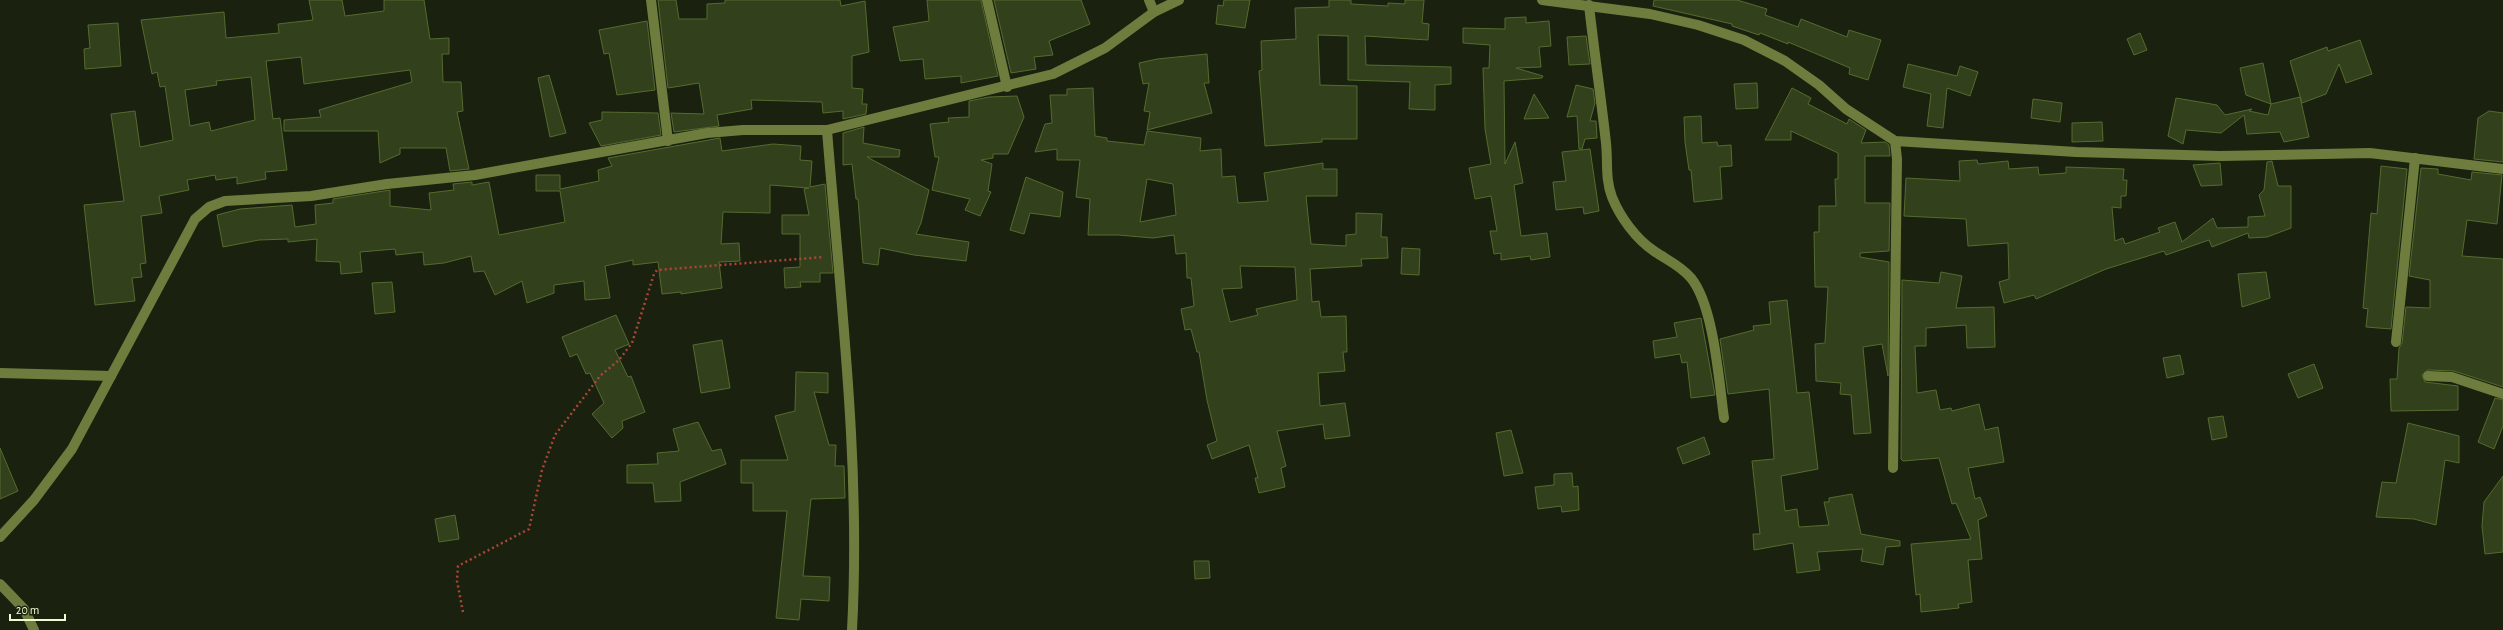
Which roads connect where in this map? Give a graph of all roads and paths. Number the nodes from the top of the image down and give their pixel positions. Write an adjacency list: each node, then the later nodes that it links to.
1 (651, 0): 10 (street)
2 (987, 0): 8 (street)
3 (1149, 0): 7 (street)
4 (1179, 0): 7 (street)
5 (1542, 0): 6 (street)
6 (1589, 5): 11 (street); 20 (street)
7 (1154, 12): 8 (street)
8 (1007, 87): 9 (street)
9 (827, 130): 10 (street); 14 (street)
10 (668, 141): 17 (street)
11 (1895, 141): 12 (street); 21 (street)
12 (2415, 158): 13 (street); 15 (street)
13 (2503, 169)
14 (838, 256): 24 (path); 26 (street)
15 (2396, 342)
16 (0, 373): 17 (street)
17 (111, 376): 22 (street)
18 (2428, 376): 19 (street)
19 (2503, 394)
20 (1724, 418)
21 (1893, 468)
22 (0, 537)
23 (0, 584): 25 (street)
24 (463, 612)
25 (34, 630)
26 (852, 630)

